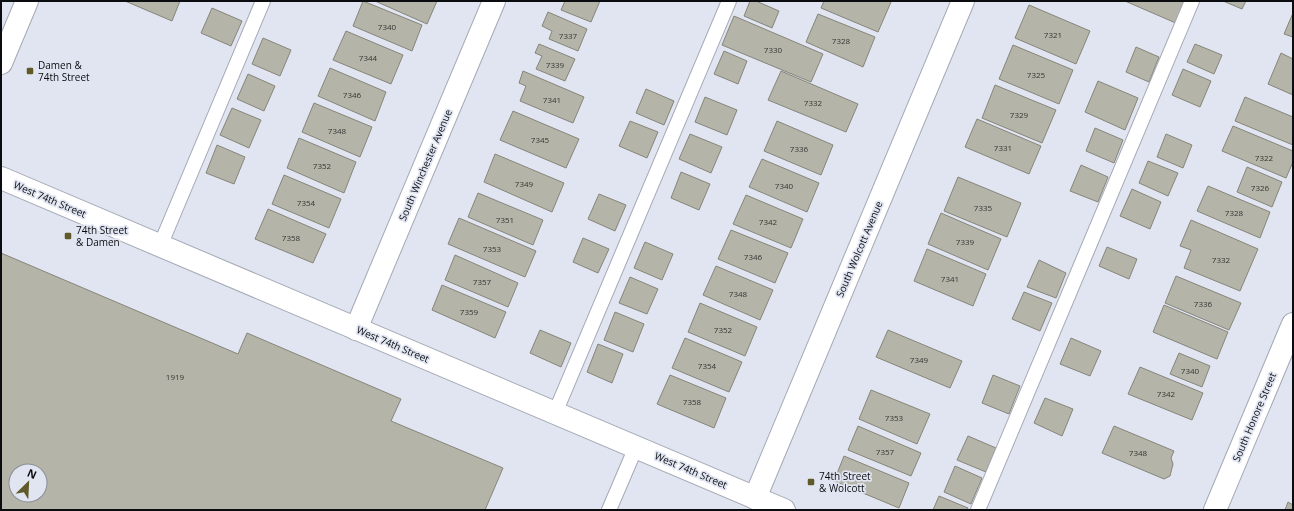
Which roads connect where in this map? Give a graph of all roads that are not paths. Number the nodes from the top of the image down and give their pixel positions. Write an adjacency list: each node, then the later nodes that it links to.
1 (27, 1): 7 (street)
2 (263, 1): 9 (lane)
3 (494, 1): 11 (street, South Winchester Avenue)
4 (729, 1): 12 (lane)
5 (964, 1): 14 (street, South Wolcott Avenue)
6 (1192, 1): 17 (lane)
7 (1, 63)
8 (1, 178): 9 (street, West 74th Street)
9 (160, 246): 11 (street, West 74th Street)
10 (1293, 324): 18 (street, South Honore Street)
11 (356, 329): 12 (street, West 74th Street)
12 (555, 413): 13 (street, West 74th Street)
13 (636, 447): 14 (street, West 74th Street); 15 (lane)
14 (755, 498): 16 (street, West 74th Street)
15 (609, 510)
16 (784, 510)
17 (978, 510)
18 (1215, 510)

